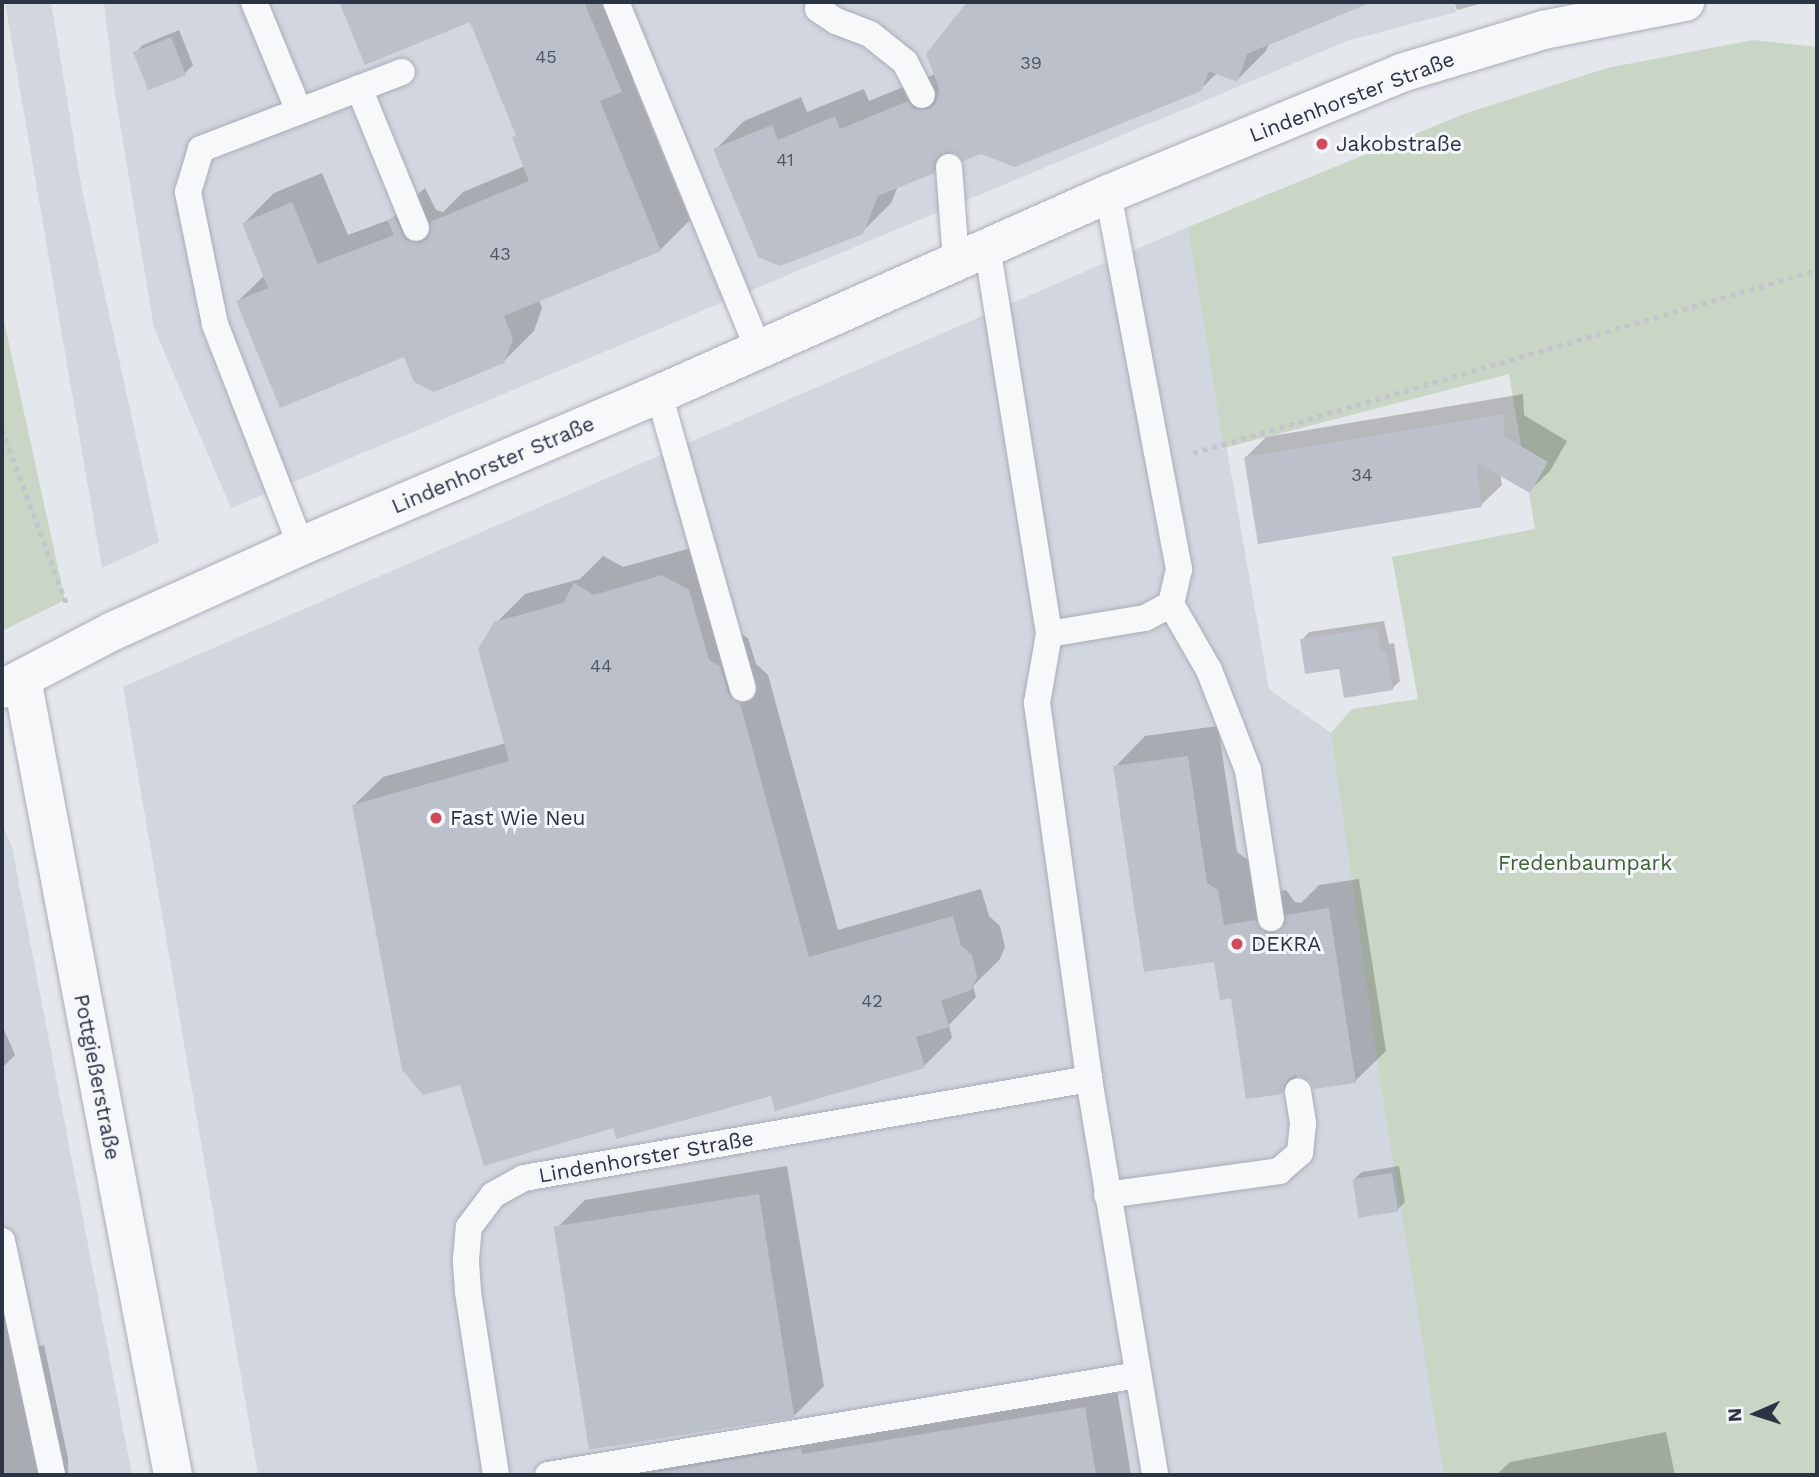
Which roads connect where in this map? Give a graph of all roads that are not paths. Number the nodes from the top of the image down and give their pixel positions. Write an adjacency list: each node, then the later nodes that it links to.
1 (254, 2): 8 (lane)
2 (616, 2): 13 (lane)
3 (1685, 2): 10 (street, Lindenhorster Straße)
4 (818, 9): 7 (lane)
5 (402, 72): 6 (lane)
6 (359, 88): 8 (lane); 11 (lane)
7 (922, 95)
8 (299, 111): 15 (lane)
9 (949, 167): 12 (lane)
10 (1108, 194): 12 (street, Lindenhorster Straße); 16 (lane)
11 (416, 228)
12 (972, 253): 13 (street, Lindenhorster Straße); 17 (lane)
13 (758, 349): 14 (street, Lindenhorster Straße)
14 (659, 394): 15 (street, Lindenhorster Straße); 19 (lane)
15 (301, 547): 18 (street, Lindenhorster Straße)
16 (1171, 604): 17 (lane); 20 (lane)
17 (1049, 634): 21 (lane)
18 (12, 684): 27 (street, Pottgießerstraße)
19 (743, 688)
20 (1271, 918)
21 (1088, 1079): 23 (lane); 28 (lane, Lindenhorster Straße)
22 (1298, 1091): 23 (lane)
23 (1107, 1195): 25 (lane)
24 (2, 1241): 26 (lane)
25 (1138, 1375): 29 (lane); 30 (lane)
26 (51, 1475)
27 (173, 1475)
28 (496, 1475)
29 (548, 1475)
30 (1155, 1475)

